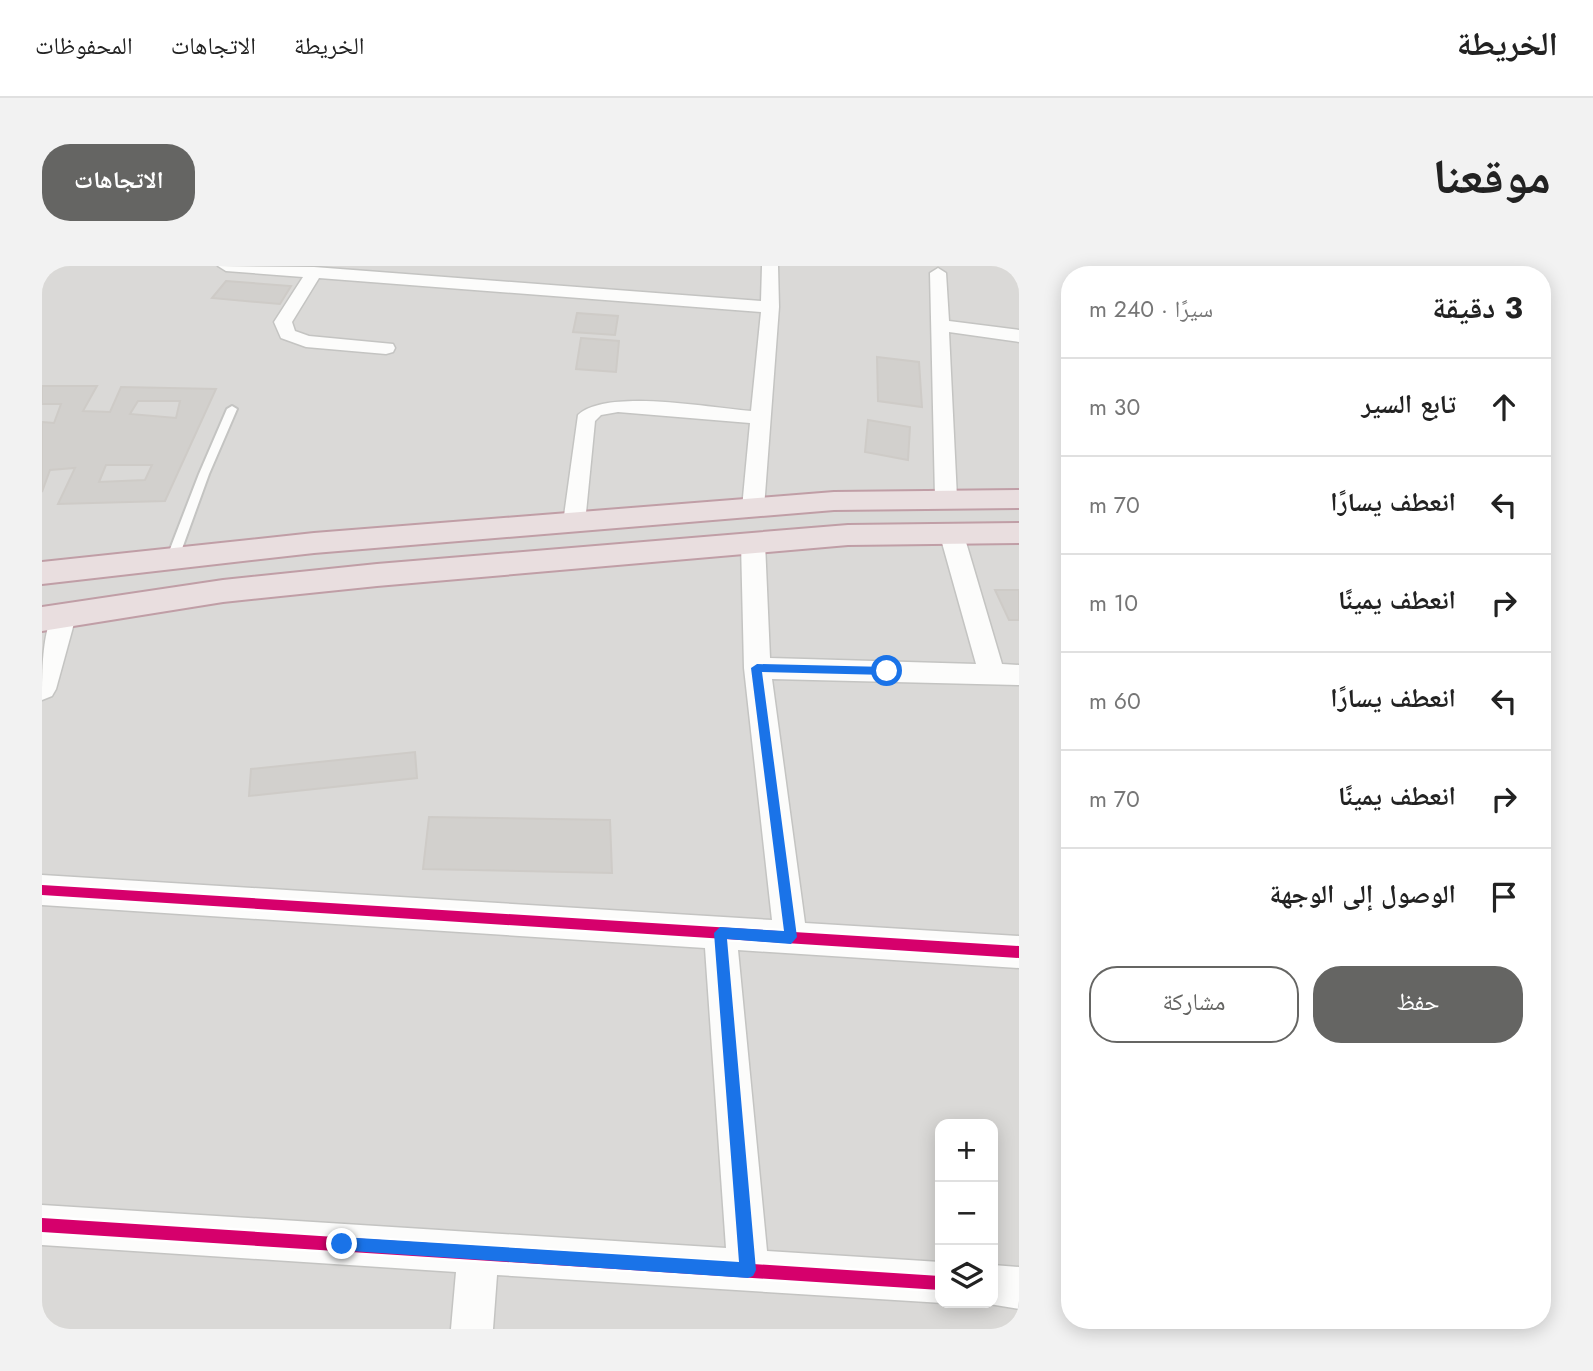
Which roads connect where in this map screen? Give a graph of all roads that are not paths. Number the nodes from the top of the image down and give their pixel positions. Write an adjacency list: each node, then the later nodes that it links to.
1 (226, 266): 5 (street)
2 (513, 266): 7 (street)
3 (770, 266): 8 (street)
4 (358, 271): 5 (street); 7 (street)
5 (314, 272): 11 (street)
6 (937, 273): 9 (street)
7 (506, 286): 8 (street)
8 (770, 307): 13 (street)
9 (942, 326): 10 (street); 14 (street)
10 (1019, 337)
11 (386, 348)
12 (232, 409): 23 (lane)
13 (761, 418): 17 (street); 18 (street)
14 (946, 498): 15 (highway); 16 (highway); 19 (highway)
15 (1019, 499)
16 (798, 504): 17 (highway); 22 (highway)
17 (753, 508): 18 (highway)
18 (574, 523): 23 (highway)
19 (895, 532): 20 (highway); 22 (highway)
20 (951, 532): 21 (highway); 27 (street)
21 (1019, 533)
22 (753, 543): 25 (highway); 26 (street)
23 (173, 557): 24 (highway)
24 (42, 573)
25 (52, 618): 28 (street)
26 (757, 668): 27 (street); 31 (street)
27 (1005, 674)
28 (42, 689)
29 (42, 890): 30 (street)
30 (720, 933): 31 (street); 35 (street)
31 (791, 937): 32 (street)
32 (1019, 952)
33 (42, 1225): 34 (street)
34 (478, 1253): 35 (street); 39 (street)
35 (748, 1270): 36 (street)
36 (935, 1283)
37 (998, 1286): 38 (street)
38 (1019, 1288)
39 (472, 1329)

